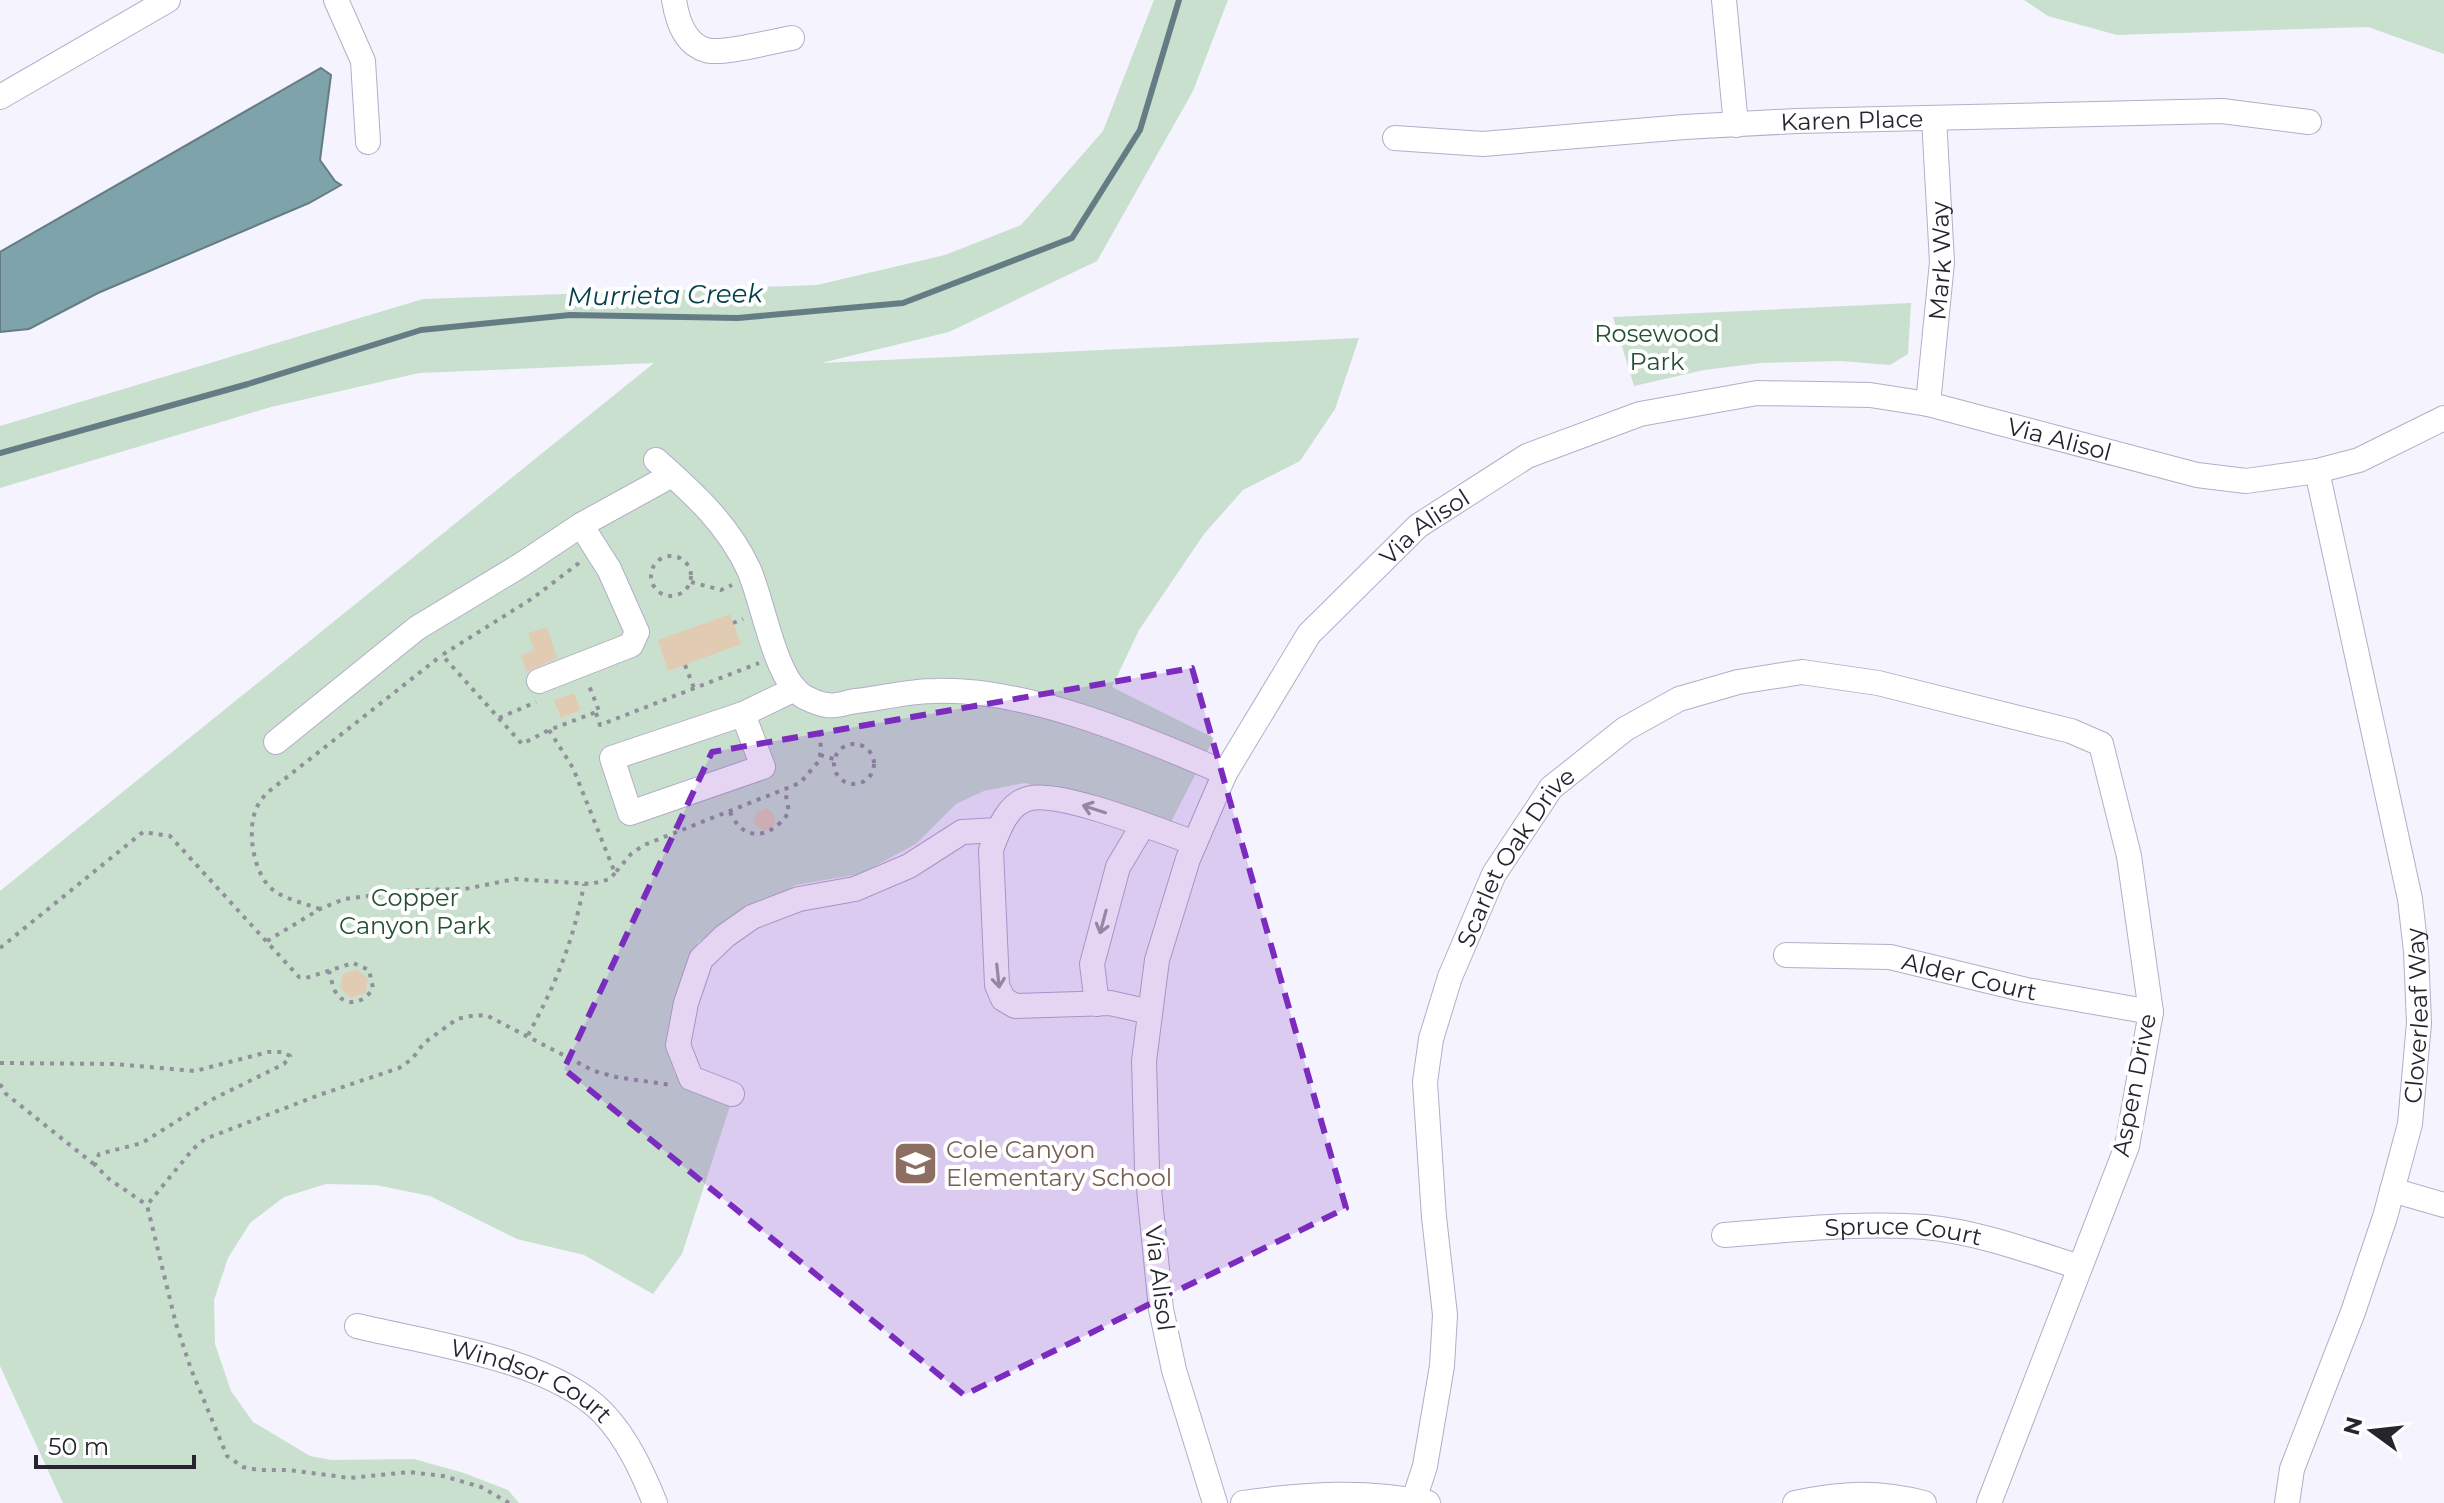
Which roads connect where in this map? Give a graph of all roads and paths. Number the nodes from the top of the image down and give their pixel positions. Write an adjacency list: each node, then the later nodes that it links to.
1 (336, 0): 11 (street)
2 (674, 0): 5 (street)
3 (1724, 0): 9 (street)
4 (160, 2): 6 (street)
5 (792, 38)
6 (0, 97)
7 (1934, 118): 8 (street, Karen Place); 9 (street, Karen Place); 12 (street, Mark Way)
8 (2309, 122)
9 (1736, 125): 10 (street, Karen Place)
10 (1395, 138)
11 (368, 142)
12 (1928, 404): 14 (street, Via Alisol); 30 (street, Via Alisol)
13 (2444, 418): 14 (street, Via Alisol)
14 (2317, 471): 52 (street, Cloverleaf Way)
15 (581, 525): 21 (street); 23 (street); 26 (street)
16 (691, 582): 16 (path); 17 (path)
17 (734, 584)
18 (442, 655): 38 (path)
19 (761, 662): 22 (path)
20 (685, 665): 22 (path)
21 (539, 681)
22 (694, 688): 24 (path)
23 (795, 689): 25 (street); 30 (street)
24 (596, 712)
25 (743, 714): 25 (street)
26 (276, 742)
27 (2101, 744): 45 (street, Aspen Drive); 58 (street, Scarlet Oak Drive)
28 (820, 755): 29 (path)
29 (834, 759): 29 (path)
30 (1225, 773): 35 (street, Via Alisol)
31 (785, 790): 32 (path)
32 (730, 812)
33 (1143, 825): 34 (street, one-way to 34); 35 (street); 43 (street, one-way to 43)
34 (998, 830): 43 (street, one-way to 43); 50 (street)
35 (1195, 843): 44 (street, Via Alisol)
36 (615, 873): 37 (path)
37 (584, 884): 38 (path); 46 (path)
38 (320, 909): 39 (path)
39 (267, 941): 40 (path); 42 (path)
40 (0, 948)
41 (1786, 955): 45 (street, Alder Court)
42 (329, 971): 42 (path)
43 (1097, 1004): 44 (street)
44 (1150, 1012): 61 (street, Via Alisol)
45 (2151, 1012): 56 (street, Aspen Drive)
46 (528, 1035): 49 (path); 53 (path)
47 (0, 1064): 51 (path)
48 (0, 1084): 51 (path)
49 (673, 1085)
50 (732, 1094)
51 (95, 1165): 53 (path)
52 (2392, 1190): 54 (street); 66 (street, Cloverleaf Way)
53 (147, 1205): 59 (path)
54 (2444, 1205)
55 (1724, 1235): 56 (street, Spruce Court)
56 (2079, 1267): 65 (street, Aspen Drive)
57 (357, 1326): 60 (street, Windsor Court)
58 (1421, 1502): 62 (street)
59 (509, 1503)
60 (655, 1503)
61 (1215, 1503)
62 (1243, 1503)
63 (1795, 1503): 64 (street)
64 (1924, 1503)
65 (1989, 1503)
66 (2287, 1503)

